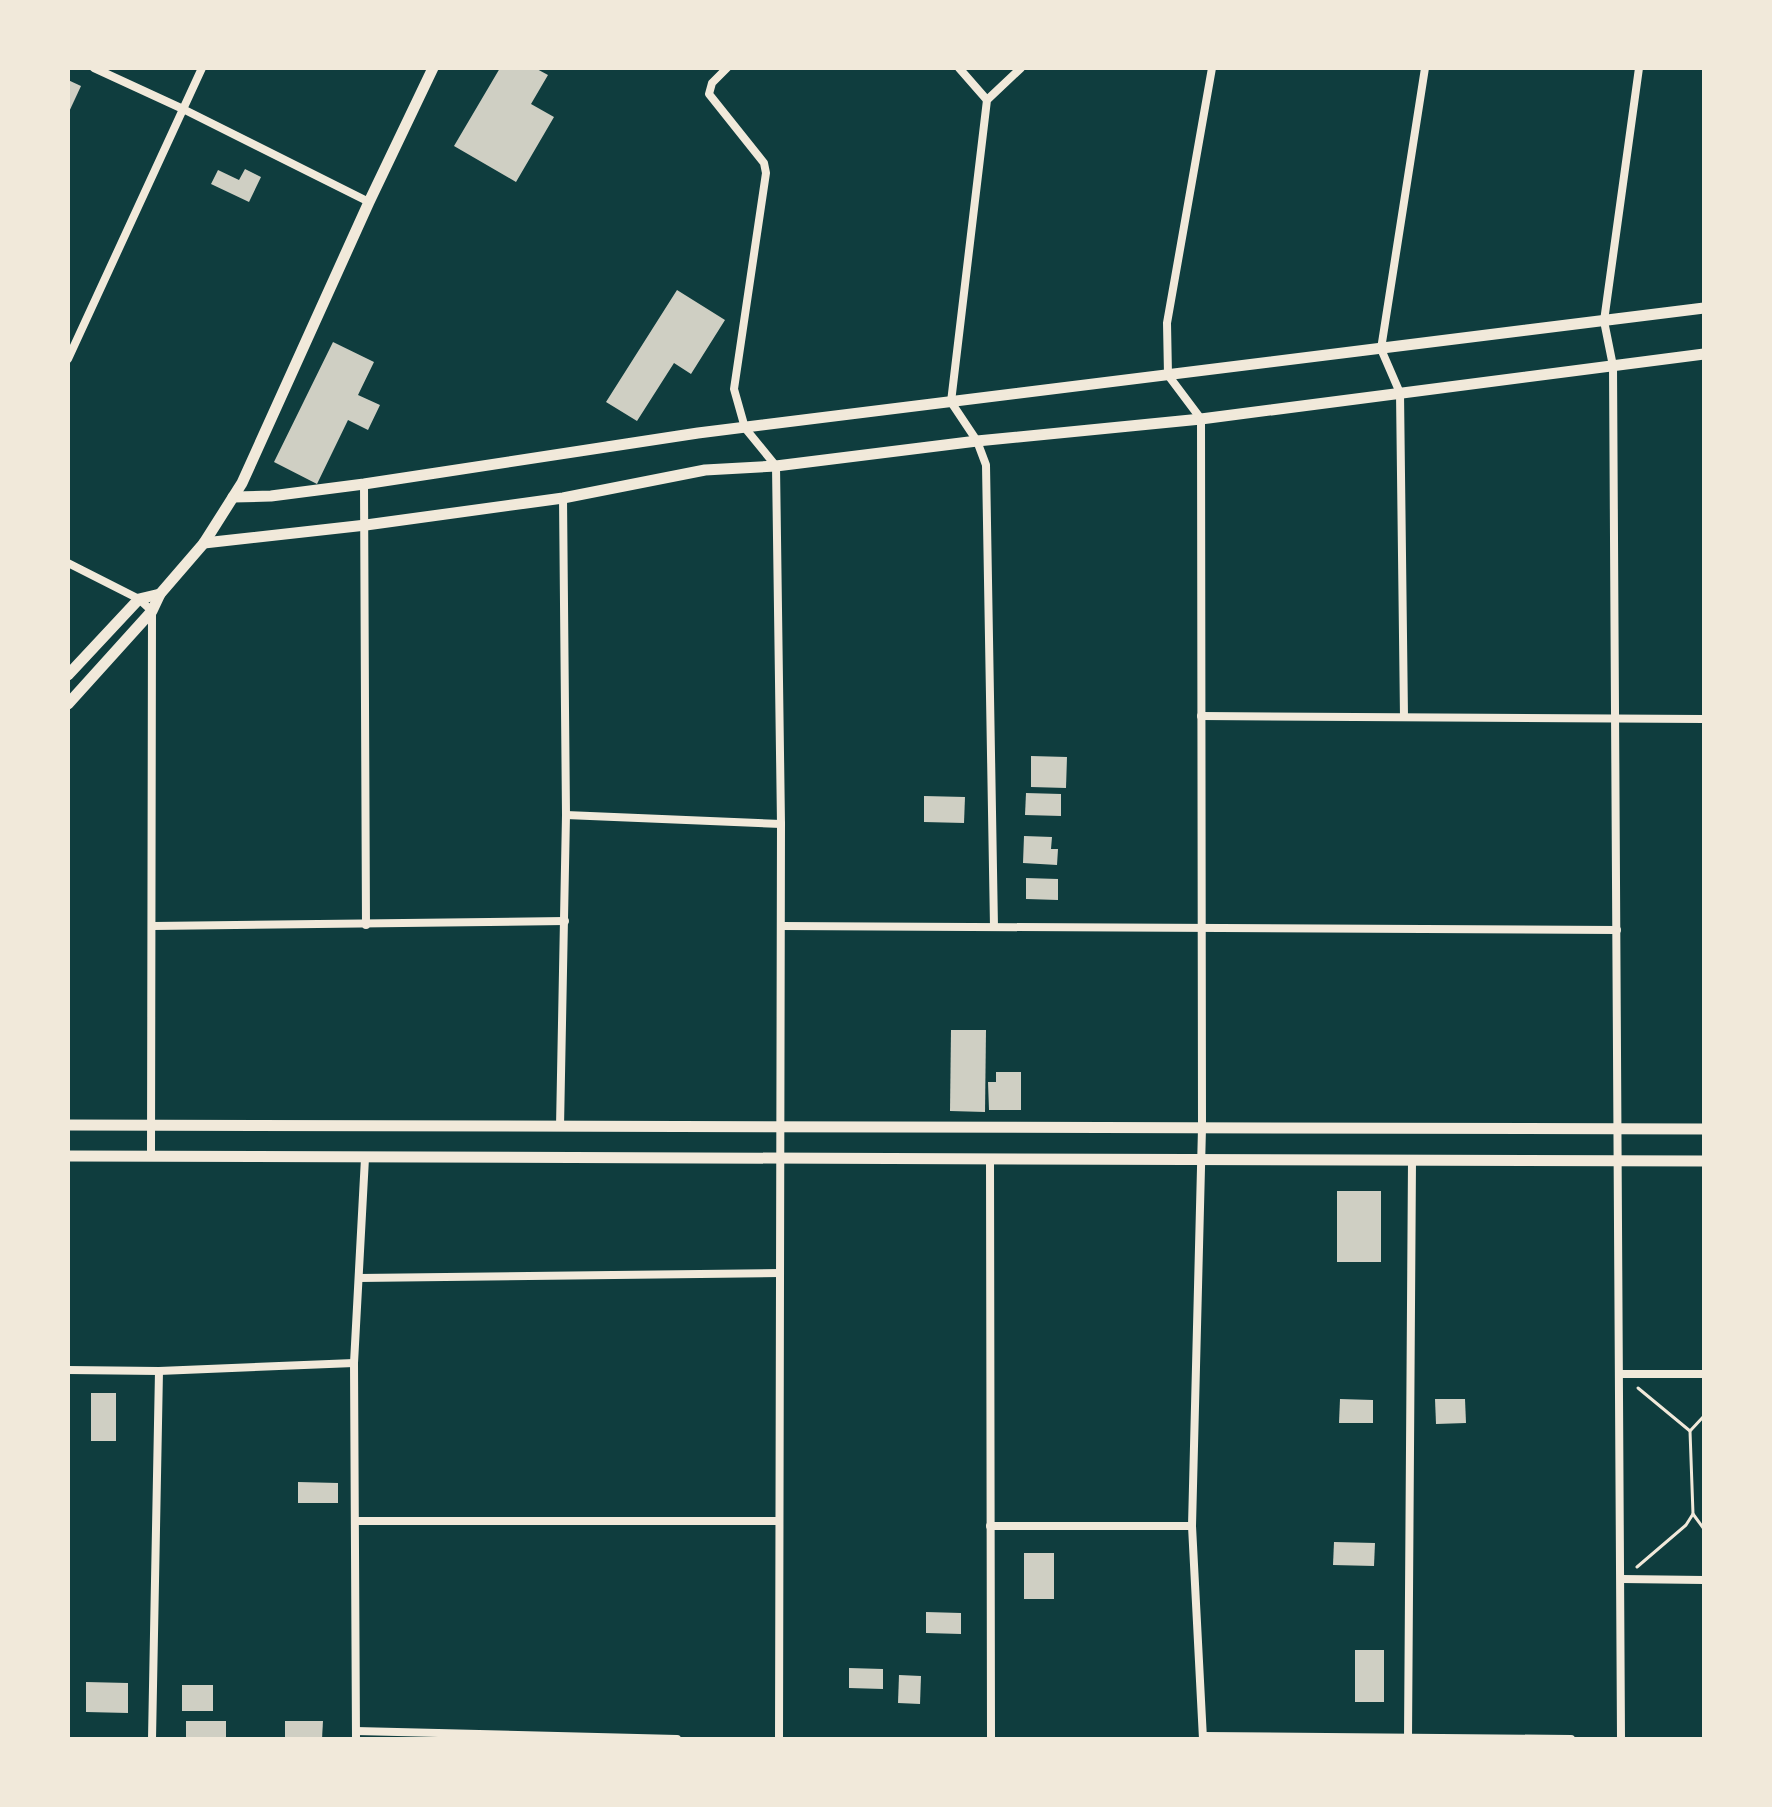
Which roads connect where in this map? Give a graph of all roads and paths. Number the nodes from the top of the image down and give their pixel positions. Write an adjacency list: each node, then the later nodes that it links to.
1 (94, 68): 11 (street)
2 (202, 68): 11 (street)
3 (433, 68): 12 (street)
4 (727, 68): 23 (street)
5 (959, 68): 10 (street)
6 (1021, 68): 10 (street)
7 (1212, 68): 19 (street)
8 (1425, 68): 15 (street)
9 (1639, 68): 14 (street)
10 (987, 100): 21 (street)
11 (183, 109): 12 (street); 17 (street)
12 (369, 202): 27 (street)
13 (1704, 308): 14 (street)
14 (1604, 321): 15 (street); 18 (street)
15 (1381, 349): 19 (street); 20 (street)
16 (1704, 354): 18 (street)
17 (68, 359)
18 (1613, 366): 20 (street); 39 (street)
19 (1168, 375): 21 (street); 22 (street)
20 (1400, 393): 22 (street); 38 (street)
21 (951, 402): 23 (street); 24 (street)
22 (1201, 419): 24 (street); 37 (street)
23 (745, 428): 25 (street); 26 (street)
24 (977, 441): 25 (street); 47 (street)
25 (776, 466): 28 (street); 42 (street)
26 (364, 484): 27 (street); 29 (street)
27 (233, 497): 30 (street)
28 (563, 498): 29 (street); 41 (street)
29 (366, 525): 30 (street); 44 (street)
30 (204, 543): 32 (street)
31 (68, 563): 33 (street)
32 (160, 594): 33 (street); 34 (street)
33 (139, 599): 34 (street); 35 (street)
34 (152, 611): 36 (street); 45 (street)
35 (68, 675)
36 (68, 704)
37 (1201, 716): 38 (street); 48 (street)
38 (1404, 717): 39 (street)
39 (1616, 718): 40 (street); 49 (street)
40 (1704, 719)
41 (566, 815): 42 (street); 43 (street)
42 (781, 824): 46 (street)
43 (565, 921): 44 (street); 52 (street)
44 (366, 925): 45 (street)
45 (153, 926): 50 (street)
46 (781, 926): 47 (street); 53 (street)
47 (994, 927): 48 (street)
48 (1202, 928): 49 (street); 54 (street)
49 (1617, 930): 55 (street)
50 (153, 1124): 51 (street); 52 (street); 58 (street)
51 (68, 1125)
52 (560, 1127): 53 (street)
53 (781, 1128): 54 (street); 60 (street)
54 (1202, 1128): 55 (street); 62 (street)
55 (1619, 1129): 56 (street); 64 (street)
56 (1704, 1129)
57 (68, 1156): 58 (street)
58 (151, 1156): 59 (street)
59 (365, 1158): 60 (street); 67 (street)
60 (780, 1159): 61 (street); 66 (street)
61 (990, 1160): 62 (street); 78 (street)
62 (1201, 1160): 63 (street); 79 (street)
63 (1412, 1161): 64 (street); 85 (street)
64 (1618, 1161): 65 (street); 71 (street)
65 (1704, 1161)
66 (780, 1273): 67 (street); 77 (street)
67 (359, 1278): 68 (street)
68 (354, 1363): 70 (street); 76 (street)
69 (68, 1370): 70 (street)
70 (159, 1371): 86 (street)
71 (1621, 1374): 72 (street); 74 (path); 81 (street)
72 (1704, 1374)
73 (1704, 1416): 74 (path)
74 (1690, 1431): 75 (path)
75 (1693, 1514): 80 (path); 81 (path)
76 (355, 1521): 77 (street); 83 (street)
77 (779, 1521): 88 (street)
78 (990, 1526): 79 (street); 89 (street)
79 (1192, 1526): 84 (street)
80 (1704, 1529)
81 (1622, 1579): 82 (street); 91 (street)
82 (1704, 1580)
83 (356, 1735): 87 (street)
84 (1203, 1738): 85 (street)
85 (1408, 1738): 90 (street)
86 (152, 1739)
87 (677, 1739)
88 (779, 1739)
89 (991, 1739)
90 (1571, 1739)
91 (1621, 1739)

